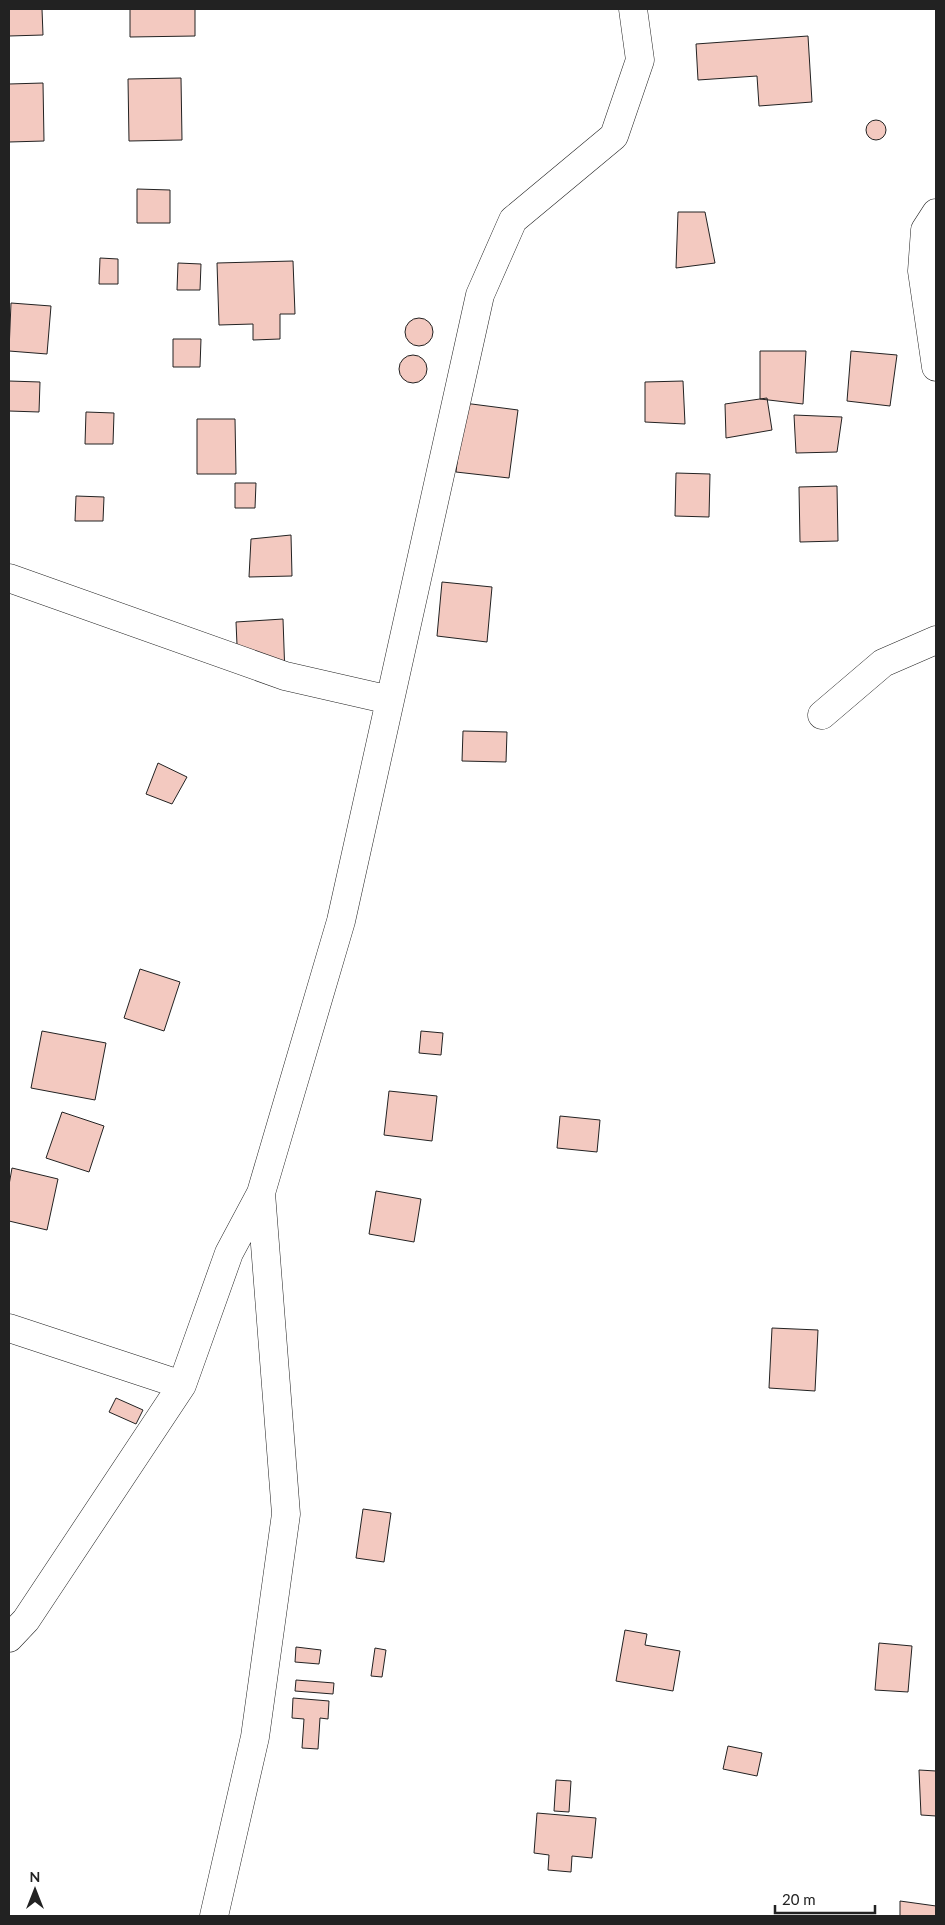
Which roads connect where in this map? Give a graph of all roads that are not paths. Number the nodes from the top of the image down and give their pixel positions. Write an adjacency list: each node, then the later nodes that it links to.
1 (633, 9): 6 (street)
2 (936, 213): 3 (street)
3 (936, 367)
4 (9, 578): 6 (street)
5 (936, 640): 7 (street)
6 (390, 700): 8 (street)
7 (822, 715)
8 (261, 1193): 10 (street); 12 (street)
9 (9, 1328): 10 (street)
10 (182, 1385): 11 (street)
11 (9, 1638)
12 (214, 1916)

